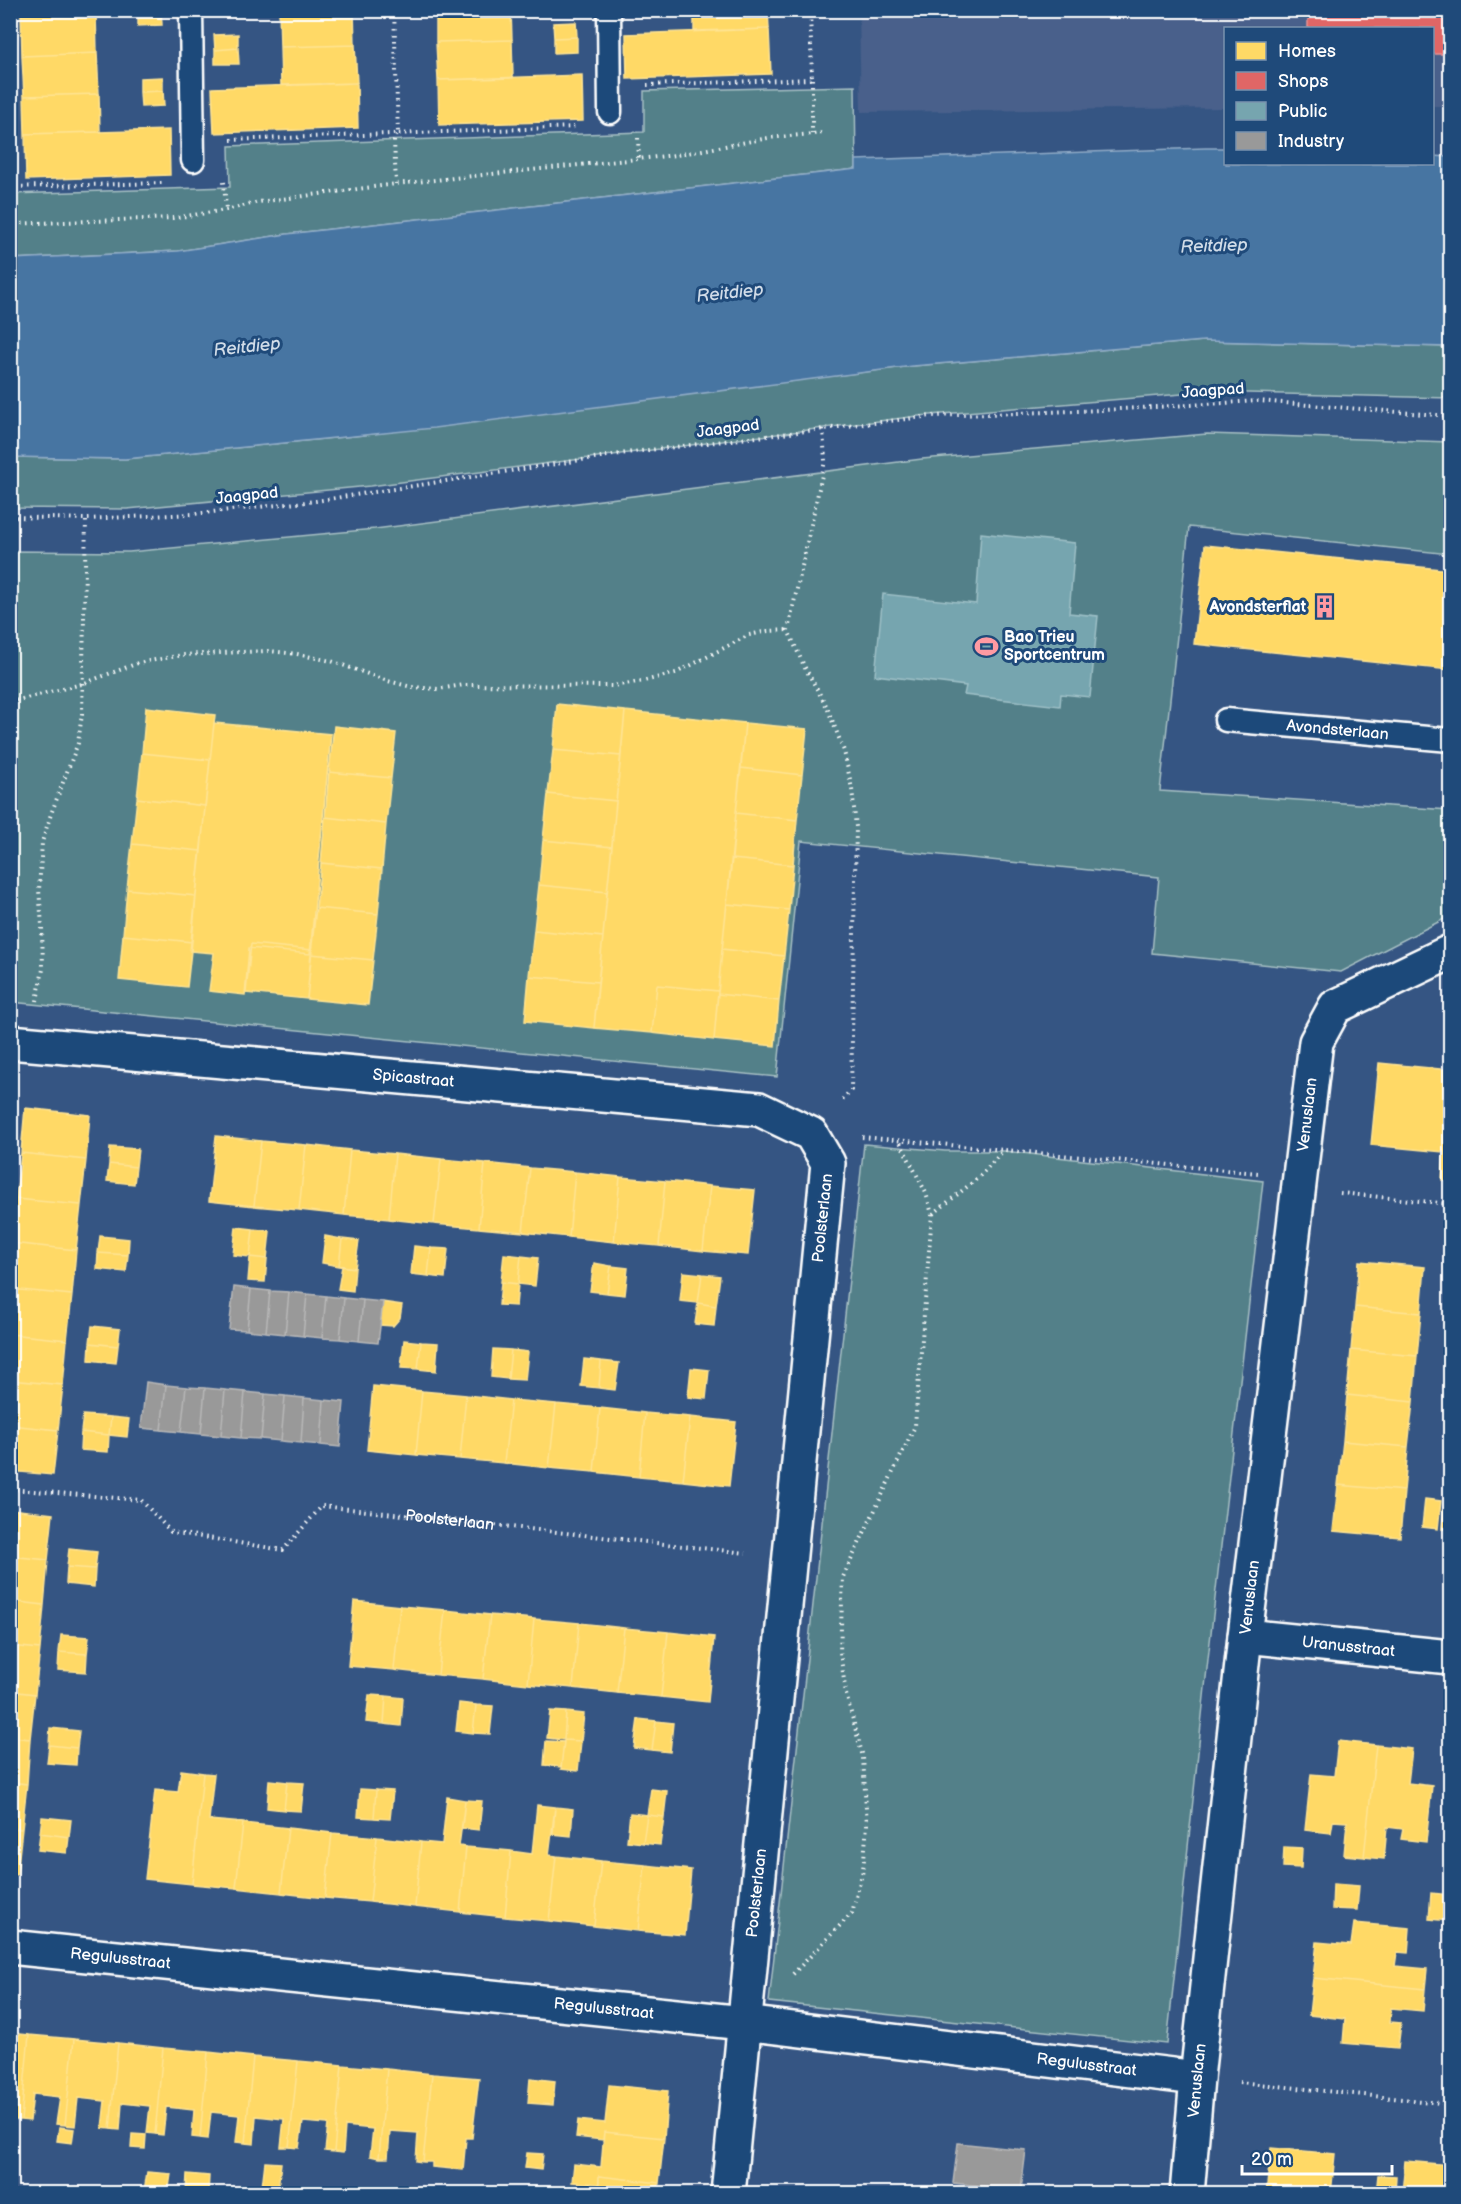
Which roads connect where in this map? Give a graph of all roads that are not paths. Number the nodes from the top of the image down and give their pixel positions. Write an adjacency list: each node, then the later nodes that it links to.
1 (191, 10): 4 (lane)
2 (609, 10): 3 (lane)
3 (610, 112)
4 (193, 160)
5 (1226, 720): 6 (lane, Avondsterlaan)
6 (1450, 740)
7 (1450, 952): 10 (street, Venuslaan)
8 (20, 1043): 9 (street, Spicastraat)
9 (811, 1134): 13 (street, Poolsterlaan)
10 (1245, 1636): 11 (street, Uranusstraat); 14 (street, Venuslaan)
11 (1450, 1657)
12 (10, 1947): 13 (street, Regulusstraat)
13 (744, 2024): 14 (street, Regulusstraat); 15 (street, Poolsterlaan)
14 (1197, 2078): 16 (street, Venuslaan)
15 (728, 2193)
16 (1188, 2193)

